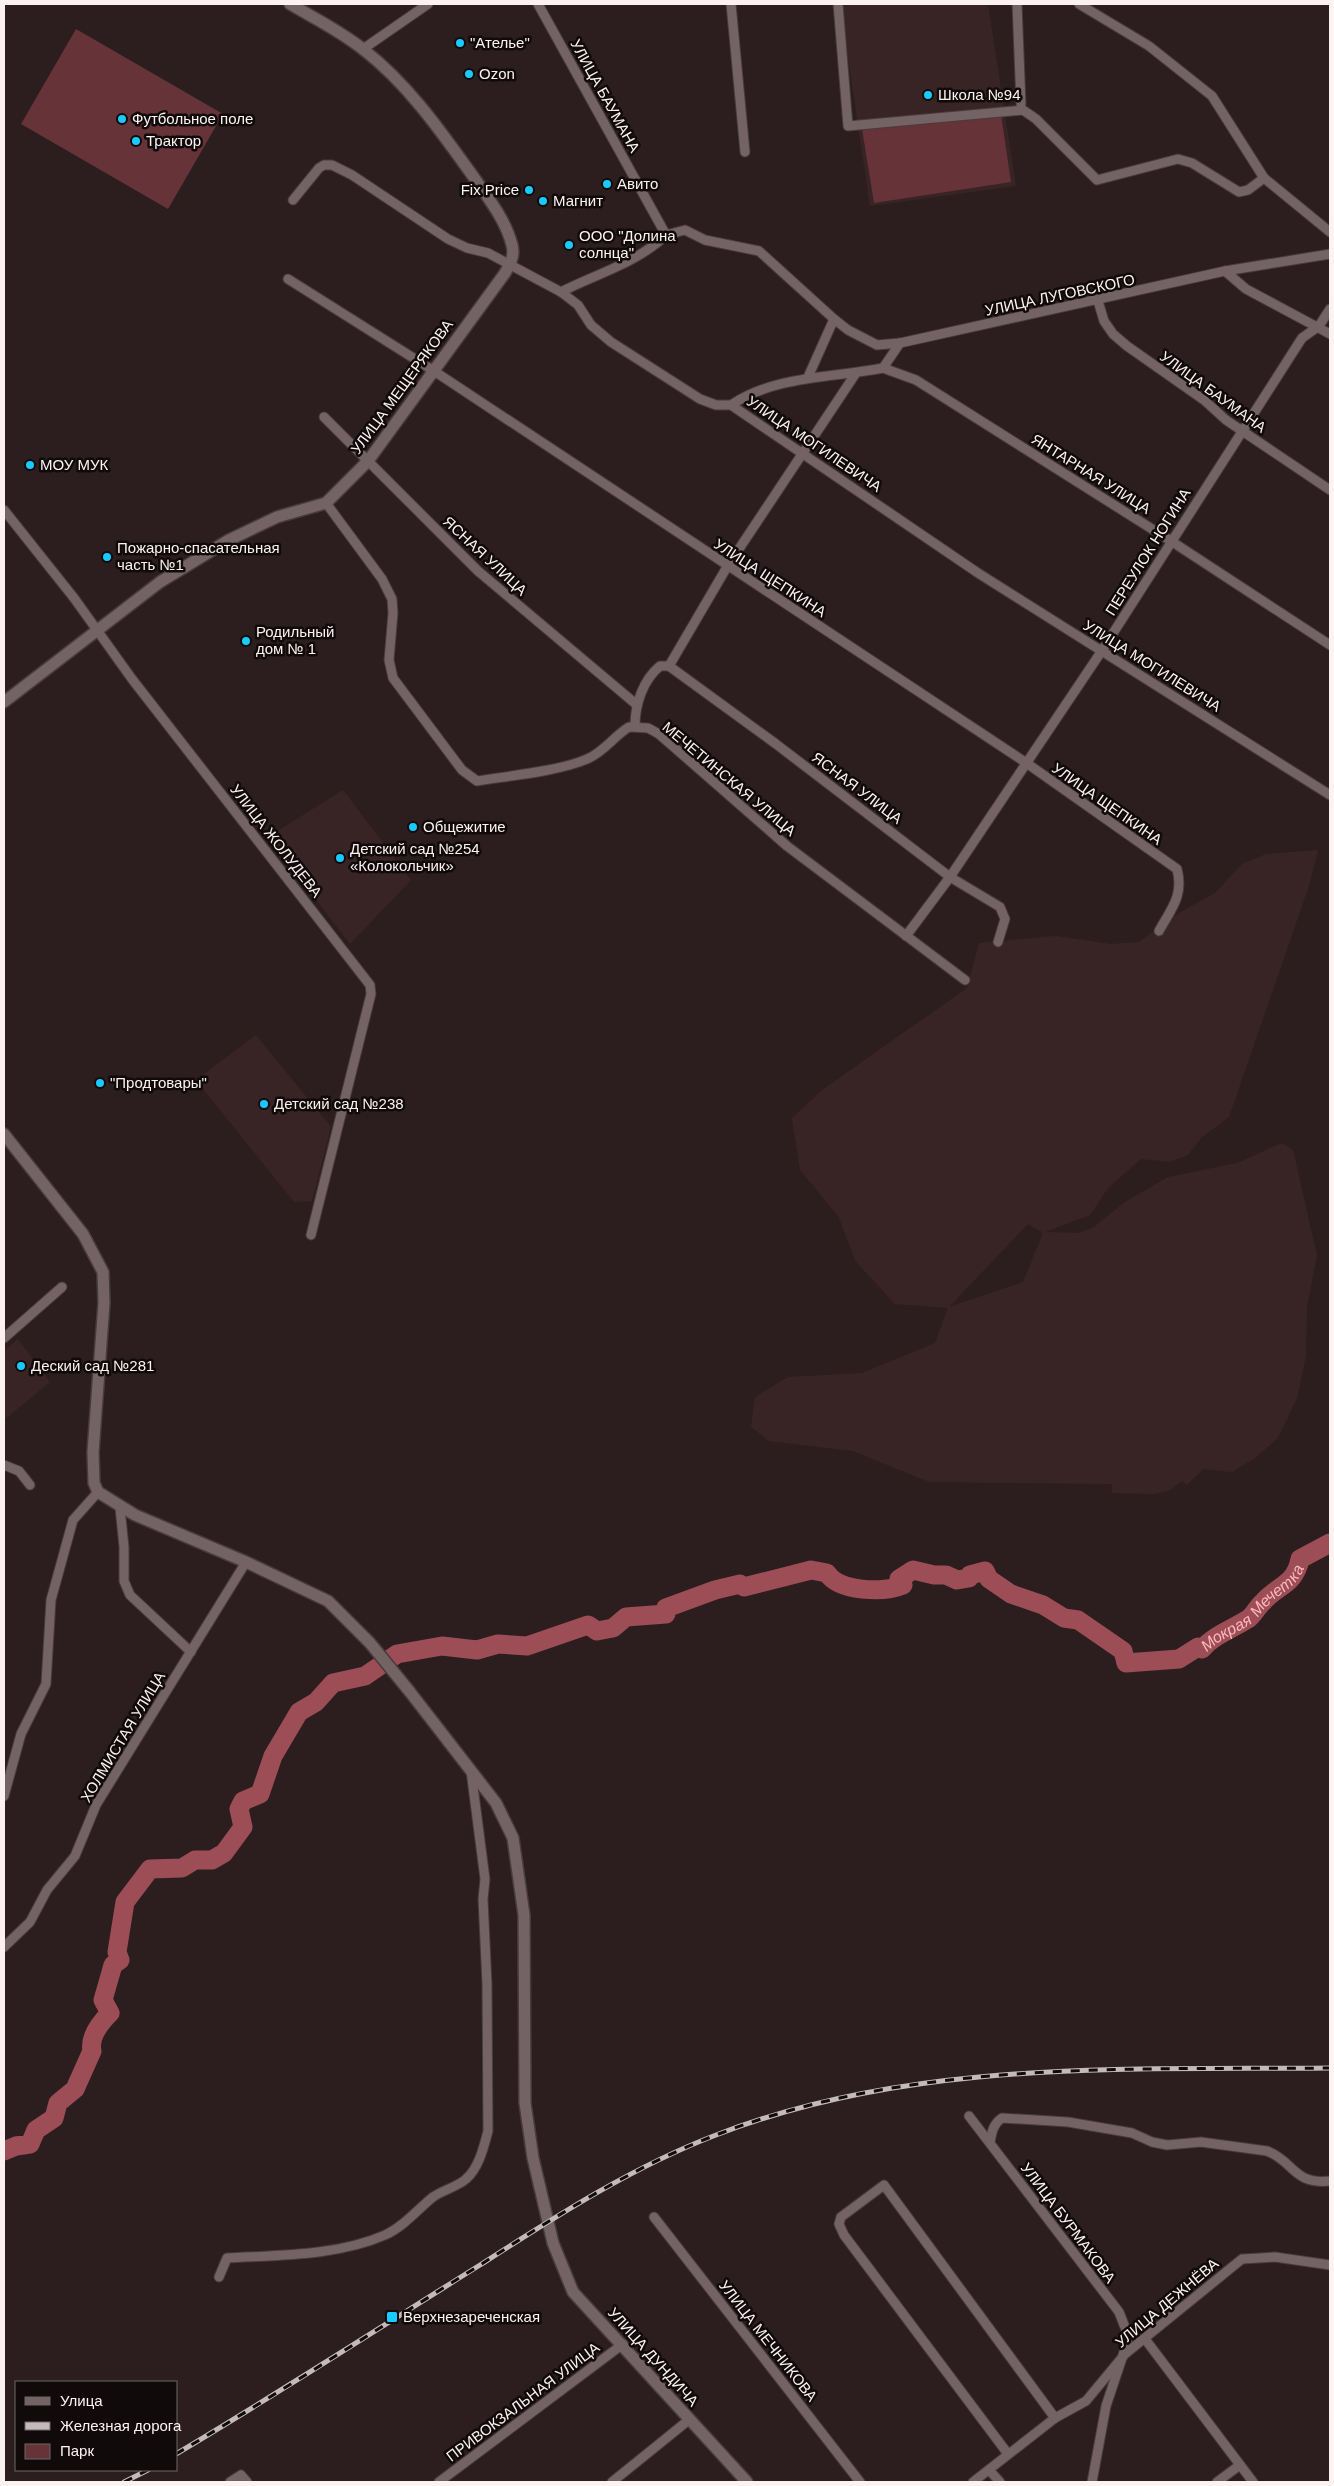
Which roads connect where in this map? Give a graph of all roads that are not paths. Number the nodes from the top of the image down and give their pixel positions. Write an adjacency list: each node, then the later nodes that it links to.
1 (290, 4): 8 (street)
2 (428, 4): 8 (street)
3 (538, 4): 14 (street, УЛИЦА БАУМАНА)
4 (730, 4): 10 (street)
5 (838, 4): 11 (street)
6 (1017, 4): 9 (street)
7 (1079, 4): 11 (street)
8 (363, 48): 16 (street)
9 (1021, 104)
10 (745, 152)
11 (1264, 178): 13 (street)
12 (293, 200): 16 (street, УЛИЦА МОГИЛЕВИЧА)
13 (1330, 232)
14 (666, 234): 19 (street); 22 (street)
15 (1330, 254): 17 (street, УЛИЦА ЛУГОВСКОГО)
16 (509, 265): 19 (street, УЛИЦА МОГИЛЕВИЧА); 27 (street, УЛИЦА МЕЩЕРЯКОВА)
17 (1225, 271): 20 (street, УЛИЦА ЛУГОВСКОГО); 23 (street)
18 (288, 280): 27 (street, УЛИЦА ЩЕПКИНА)
19 (560, 292): 30 (street, УЛИЦА МОГИЛЕВИЧА)
20 (1098, 301): 25 (street, УЛИЦА ЛУГОВСКОГО); 32 (street, УЛИЦА БАУМАНА)
21 (1330, 309): 23 (street, ПЕРЕУЛОК НОГИНА)
22 (834, 319): 25 (street, УЛИЦА ЛУГОВСКОГО); 29 (street)
23 (1319, 326): 24 (street); 32 (street, ПЕРЕУЛОК НОГИНА)
24 (1330, 334)
25 (900, 343): 26 (street)
26 (883, 368): 28 (street); 38 (street, ЯНТАРНАЯ УЛИЦА)
27 (434, 371): 34 (street, УЛИЦА МЕЩЕРЯКОВА); 39 (street, УЛИЦА ЩЕПКИНА)
28 (856, 374): 29 (street); 33 (street)
29 (808, 377): 30 (street)
30 (731, 405): 33 (street, УЛИЦА МОГИЛЕВИЧА)
31 (324, 417): 34 (street, ЯСНАЯ УЛИЦА)
32 (1242, 432): 35 (street, УЛИЦА БАУМАНА); 38 (street, ПЕРЕУЛОК НОГИНА)
33 (801, 454): 39 (street); 42 (street, УЛИЦА МОГИЛЕВИЧА)
34 (368, 461): 36 (street, УЛИЦА МЕЩЕРЯКОВА); 45 (street, ЯСНАЯ УЛИЦА)
35 (1330, 490)
36 (326, 503): 40 (street, УЛИЦА МЕЩЕРЯКОВА); 46 (street)
37 (4, 510): 40 (street, УЛИЦА ЖОЛУДЕВА)
38 (1171, 541): 41 (street, ЯНТАРНАЯ УЛИЦА); 42 (street, ПЕРЕУЛОК НОГИНА)
39 (727, 567): 43 (street); 47 (street, УЛИЦА ЩЕПКИНА)
40 (96, 629): 44 (street, УЛИЦА МЕЩЕРЯКОВА); 55 (street, УЛИЦА ЖОЛУДЕВА)
41 (1330, 646)
42 (1101, 652): 47 (street, ПЕРЕУЛОК НОГИНА); 48 (street, УЛИЦА МОГИЛЕВИЧА)
43 (669, 666): 45 (street); 49 (street, ЯСНАЯ УЛИЦА)
44 (4, 702)
45 (637, 705): 46 (street)
46 (635, 726): 51 (street, МЕЧЕТИНСКАЯ УЛИЦА)
47 (1025, 762): 49 (street, ПЕРЕУЛОК НОГИНА); 50 (street, УЛИЦА ЩЕПКИНА)
48 (1330, 795)
49 (950, 877): 51 (street, ПЕРЕУЛОК НОГИНА); 52 (street, ЯСНАЯ УЛИЦА)
50 (1159, 931)
51 (906, 936): 53 (street, МЕЧЕТИНСКАЯ УЛИЦА)
52 (998, 942)
53 (965, 980)
54 (4, 1134): 60 (street)
55 (311, 1236)
56 (62, 1287): 57 (street)
57 (4, 1338)
58 (4, 1466): 59 (street)
59 (30, 1485)
60 (98, 1492): 61 (street, УЛИЦА ДУНДИЧА); 65 (street)
61 (120, 1508): 62 (street, УЛИЦА ДУНДИЧА); 63 (street)
62 (246, 1562): 63 (street, ХОЛМИСТАЯ УЛИЦА); 64 (street, УЛИЦА ДУНДИЧА)
63 (190, 1652): 66 (street, ХОЛМИСТАЯ УЛИЦА)
64 (471, 1770): 72 (street); 74 (street, УЛИЦА ДУНДИЧА)
65 (4, 1796)
66 (4, 1947)
67 (969, 2116): 68 (street, УЛИЦА БУРМАКОВА)
68 (990, 2142): 69 (street); 75 (street, УЛИЦА БУРМАКОВА)
69 (1330, 2181)
70 (654, 2217): 86 (street, УЛИЦА МЕЧНИКОВА)
71 (1330, 2265): 73 (street, УЛИЦА ДЕЖНЁВА)
72 (219, 2277)
73 (1145, 2339): 75 (street, УЛИЦА ДЕЖНЁВА); 79 (street)
74 (623, 2344): 77 (street, УЛИЦА ДУНДИЧА); 83 (street, ПРИВОКЗАЛЬНАЯ УЛИЦА)
75 (1125, 2354): 76 (street, УЛИЦА ДЕЖНЁВА); 89 (street, УЛИЦА БУРМАКОВА)
76 (1055, 2418): 78 (street, УЛИЦА ДЕЖНЁВА); 78 (street)
77 (690, 2420): 84 (street); 85 (street, УЛИЦА ДУНДИЧА)
78 (1008, 2454): 80 (street, УЛИЦА ДЕЖНЁВА)
79 (1240, 2465): 90 (street); 91 (street)
80 (989, 2470): 87 (street, УЛИЦА ДЕЖНЁВА); 88 (street)
81 (230, 2482): 82 (street)
82 (247, 2482)
83 (439, 2482)
84 (612, 2482)
85 (747, 2482)
86 (860, 2482)
87 (973, 2482)
88 (1000, 2482)
89 (1092, 2482)
90 (1217, 2482)
91 (1253, 2482)

